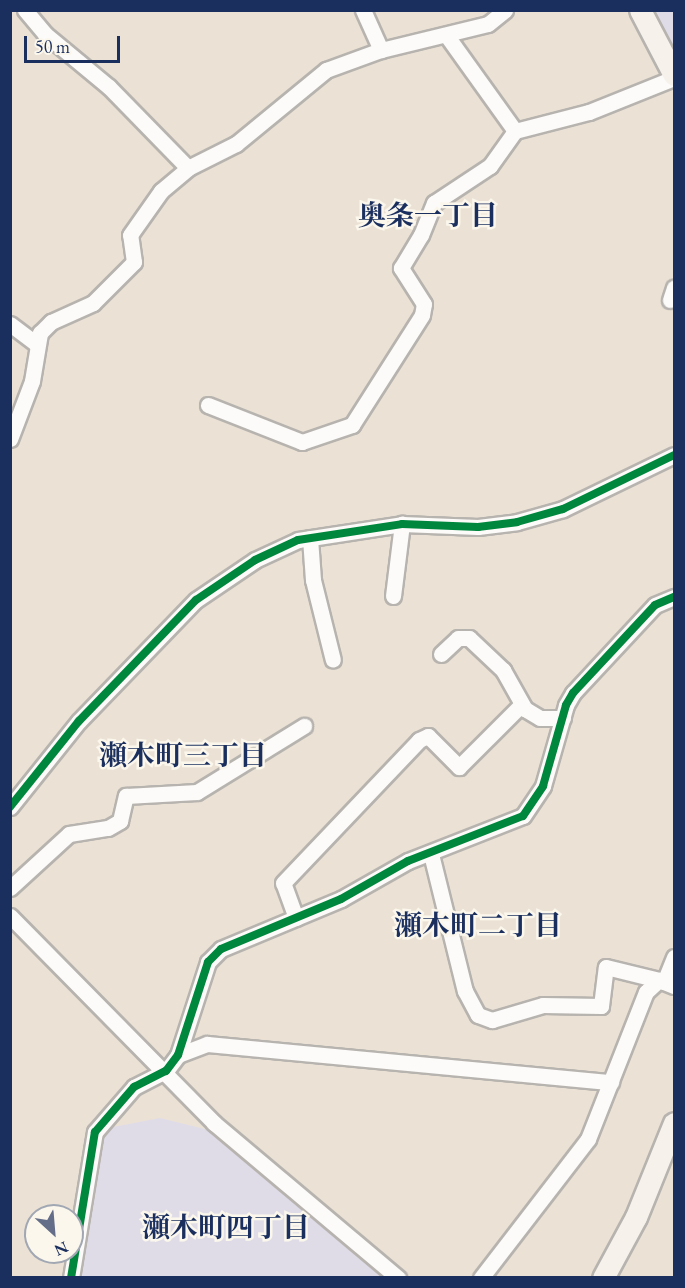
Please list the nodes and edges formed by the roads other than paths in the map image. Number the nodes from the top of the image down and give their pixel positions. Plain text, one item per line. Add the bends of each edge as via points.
1 (25, 10) edge
2 (363, 10) edge
3 (505, 10) edge
4 (640, 10) edge
5 (485, 17) edge
6 (447, 36) junction
7 (381, 50) junction
8 (675, 77) edge
9 (515, 131) junction
10 (188, 168) junction
11 (10, 324) edge
12 (37, 344) junction
13 (208, 405) dead end
14 (10, 439) edge
15 (675, 455) edge
16 (402, 524) junction
17 (310, 538) junction
18 (393, 596) dead end
19 (675, 597) edge
20 (441, 654) dead end
21 (333, 660) dead end
22 (520, 705) junction
23 (563, 718) junction
24 (304, 726) dead end
25 (10, 807) edge
26 (431, 854) junction
27 (10, 888) edge
28 (10, 916) edge
29 (296, 918) junction
30 (675, 957) edge
31 (666, 983) edge
32 (178, 1055) junction
33 (166, 1071) junction
34 (611, 1082) junction
35 (675, 1123) edge
36 (71, 1278) edge
37 (398, 1278) edge
38 (481, 1278) edge
39 (603, 1278) edge

1 - 10 street via 45,34 109,87
2 - 7 street
3 - 5 street
4 - 8 street
5 - 6 street
6 - 7 street
6 - 9 street
7 - 10 street via 326,70 236,144
8 - 9 street via 588,112
9 - 13 street via 490,166 434,203 428,212 421,235 401,268 424,304 422,315 352,425 302,442
10 - 12 street via 161,191 130,235 134,262 93,303 51,322 40,333
11 - 12 street
12 - 14 street via 32,381
15 - 16 street via 563,509 517,522 478,527
16 - 17 street
16 - 18 street
17 - 21 street via 313,580
17 - 25 street via 255,560 196,600 79,721
19 - 23 street via 655,605 573,693
20 - 22 street via 458,638 470,638 503,670
22 - 23 street via 540,718
22 - 29 street via 459,767 428,736 419,740 283,883
23 - 26 street via 543,786 528,811 516,820
24 - 27 street via 197,792 126,796 120,821 108,828 69,834
26 - 29 street via 408,861 350,894
26 - 31 street via 465,991 478,1015 492,1020 543,1005 601,1006 606,968
28 - 33 street
29 - 32 street via 221,949 208,962
30 - 31 street
31 - 34 street via 646,992
32 - 33 street
32 - 34 street via 207,1044
33 - 36 street via 135,1087 95,1132
33 - 37 street via 214,1123
34 - 38 street via 588,1139
35 - 39 street via 636,1217

